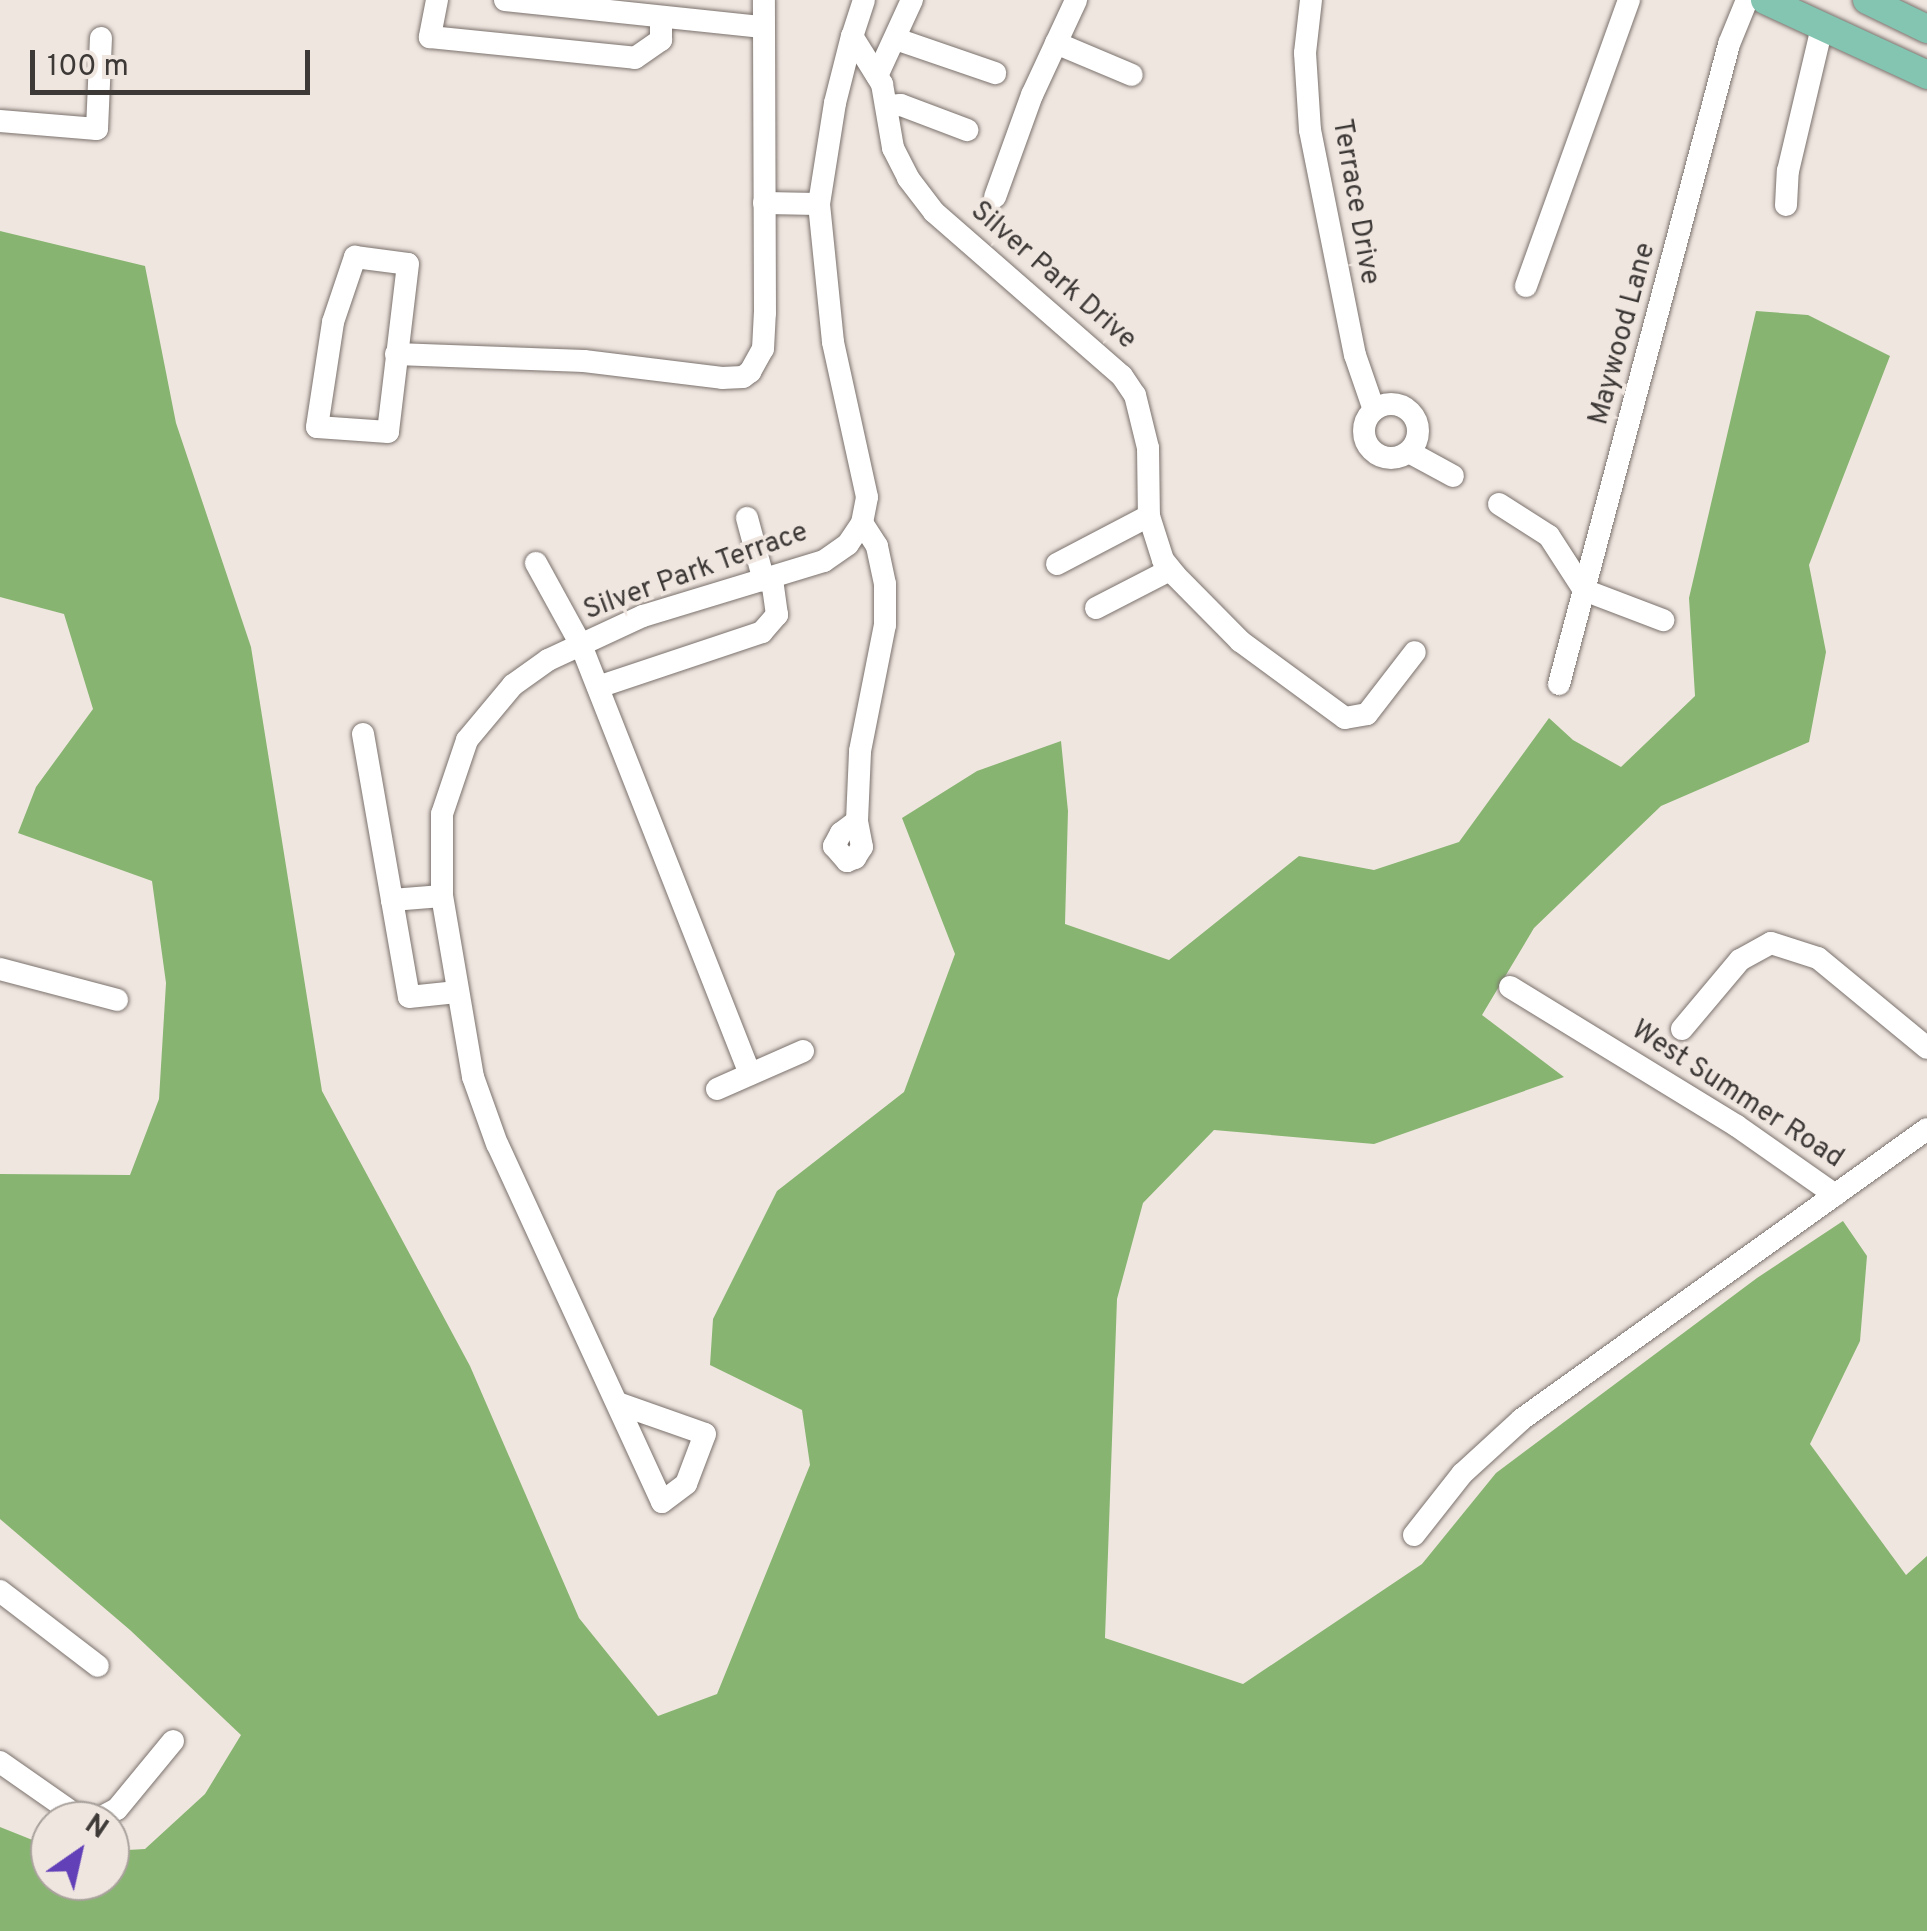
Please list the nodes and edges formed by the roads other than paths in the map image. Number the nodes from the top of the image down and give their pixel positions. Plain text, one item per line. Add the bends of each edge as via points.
1 (437, 0) edge
2 (505, 0) edge
3 (764, 0) edge
4 (864, 0) edge
5 (912, 0) edge
6 (1076, 0) edge
7 (1311, 0) edge
8 (1629, 0) edge
9 (1747, 0) edge
10 (1764, 0) edge
11 (1867, 0) edge
12 (662, 20) junction
13 (1822, 27) junction
14 (762, 28) junction
15 (1927, 29) edge
16 (852, 36) junction
17 (102, 38) dead end
18 (896, 39) junction
19 (1056, 44) junction
20 (994, 73) dead end
21 (1132, 74) dead end
22 (1927, 74) edge
23 (877, 76) junction
24 (887, 106) junction
25 (0, 121) edge
26 (967, 130) dead end
27 (995, 197) dead end
28 (764, 203) junction
29 (819, 204) junction
30 (1786, 205) dead end
31 (1526, 286) dead end
32 (396, 354) junction
33 (1374, 410) junction
34 (1409, 452) junction
35 (1452, 476) dead end
36 (1499, 504) dead end
37 (1149, 516) junction
38 (748, 518) dead end
39 (862, 522) junction
40 (536, 562) dead end
41 (1057, 564) dead end
42 (1170, 570) junction
43 (768, 579) junction
44 (1584, 590) junction
45 (1096, 608) dead end
46 (1663, 620) dead end
47 (581, 645) junction
48 (1415, 652) dead end
49 (1559, 684) dead end
50 (598, 686) junction
51 (363, 734) dead end
52 (857, 820) dead end
53 (442, 896) junction
54 (392, 900) junction
55 (0, 969) edge
56 (1510, 987) dead end
57 (457, 992) junction
58 (117, 1000) dead end
59 (1682, 1030) dead end
60 (1927, 1048) edge
61 (803, 1051) dead end
62 (750, 1074) junction
63 (717, 1089) dead end
64 (1927, 1129) edge
65 (1835, 1195) junction
66 (620, 1404) junction
67 (1414, 1535) dead end
68 (0, 1591) edge
69 (98, 1666) dead end
70 (173, 1741) dead end
71 (0, 1762) edge

1 - 12 street via 430,37 635,58 661,40
2 - 12 street
3 - 14 street
4 - 16 street
5 - 18 street
6 - 19 street
7 - 33 street, Terrace Drive via 1310,130 1351,340
8 - 31 street
9 - 44 street, Maywood Lane
10 - 13 main road
11 - 15 main road
12 - 14 street
13 - 22 main road
13 - 30 street
14 - 28 street
16 - 23 street, Silver Park Drive
16 - 29 street
17 - 25 street via 96,129
18 - 20 street
18 - 23 street
19 - 21 street
19 - 27 street
23 - 24 street, Silver Park Drive
24 - 26 street
24 - 37 street, Silver Park Drive via 893,148 934,212 1122,376 1135,395 1148,448
28 - 29 street
28 - 32 street via 763,349 743,377 584,360
29 - 39 street via 833,342 868,497
32 - 32 street via 408,264 354,257 332,322 317,427 388,432
33 - 34 street via 1396,404 1414,416 1418,438
33 - 34 street via 1364,430 1372,450 1393,458
34 - 35 street
36 - 44 street via 1549,536
37 - 41 street
37 - 42 street
38 - 43 street
39 - 43 street, Silver Park Terrace via 848,544 824,561
39 - 52 street via 876,546 885,625 860,751
40 - 47 street
42 - 45 street
42 - 48 street via 1240,641 1344,718 1367,714
43 - 47 street, Silver Park Terrace via 644,616
43 - 50 street via 778,616 762,632
44 - 46 street
44 - 49 street, Maywood Lane
47 - 50 street
47 - 53 street, Silver Park Terrace via 513,684 466,740 442,814
50 - 62 street
51 - 54 street
53 - 54 street
53 - 57 street, Silver Park Terrace
54 - 57 street via 410,998
55 - 58 street
56 - 65 street, West Summer Road
57 - 66 street, Silver Park Terrace via 473,1077 497,1144
59 - 60 street via 1740,960 1770,943 1818,958
61 - 62 street
62 - 63 street
64 - 65 street, West Summer Road
65 - 67 street via 1522,1419 1462,1474
66 - 66 street, Silver Park Terrace via 662,1502 686,1484 705,1434
68 - 69 street
70 - 71 street via 118,1809 98,1819 73,1813

